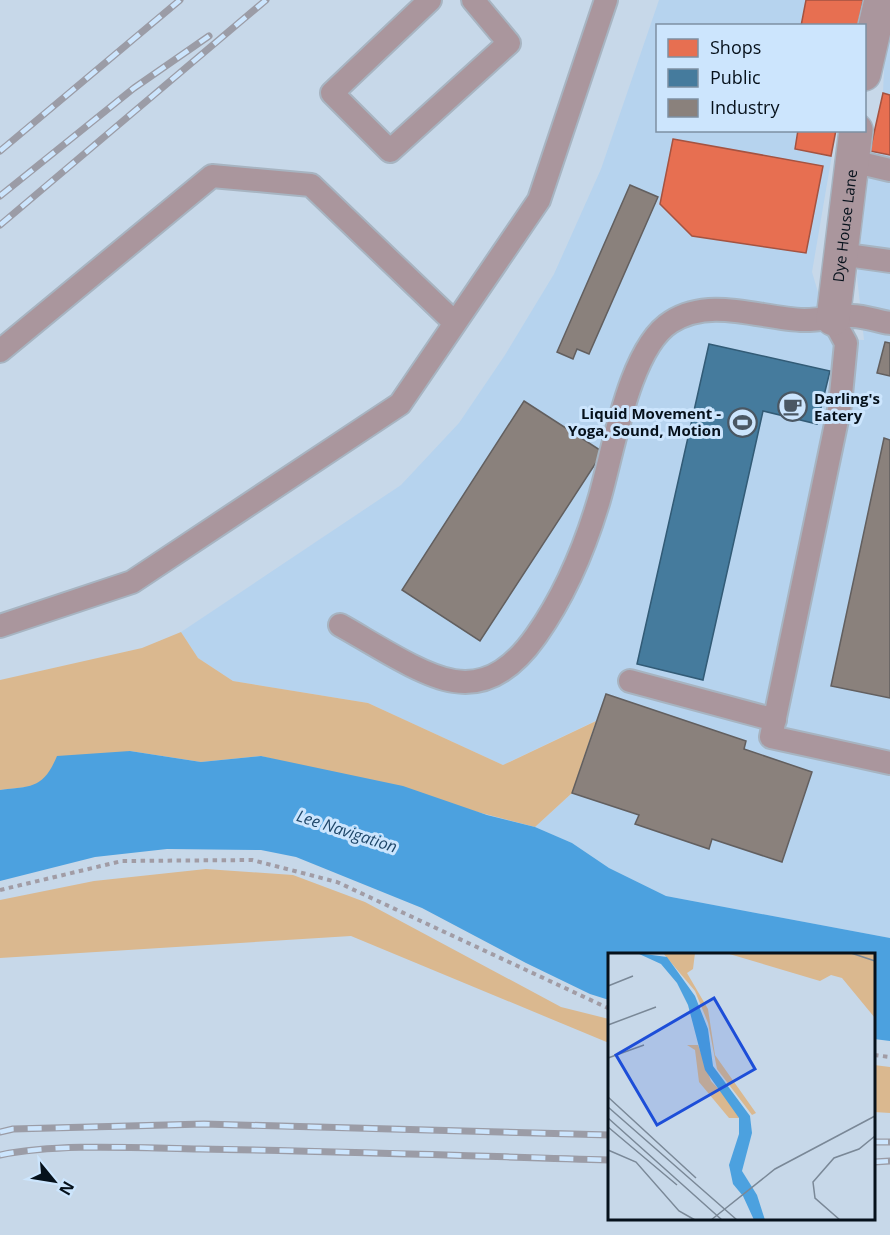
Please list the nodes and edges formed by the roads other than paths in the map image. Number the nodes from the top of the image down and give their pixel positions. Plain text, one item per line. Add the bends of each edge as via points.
1 (430, 0) edge
2 (473, 0) edge
3 (606, 0) edge
4 (881, 0) edge
5 (866, 65) edge
6 (854, 146) edge
7 (890, 170) edge
8 (840, 254) junction
9 (890, 261) edge
10 (832, 319) junction
11 (455, 323) junction
12 (890, 323) edge
13 (0, 351) edge
14 (0, 626) edge
15 (340, 626) dead end
16 (630, 681) dead end
17 (775, 720) junction
18 (890, 764) edge

1 - 2 lane via 332,93 390,151 509,43
3 - 11 lane via 539,200
4 - 5 street
6 - 7 lane
6 - 8 street, Dye House Lane
8 - 9 lane
8 - 10 street, Dye House Lane
10 - 12 lane via 852,316
10 - 15 lane via 803,320 713,310 689,312 658,333 645,349 634,378 578,559 552,613 521,657 506,671 477,680 455,681 428,672
10 - 17 lane via 846,343 840,405
11 - 13 lane via 311,185 212,176
11 - 14 lane via 400,404 132,582
16 - 17 lane
17 - 18 lane via 771,737

